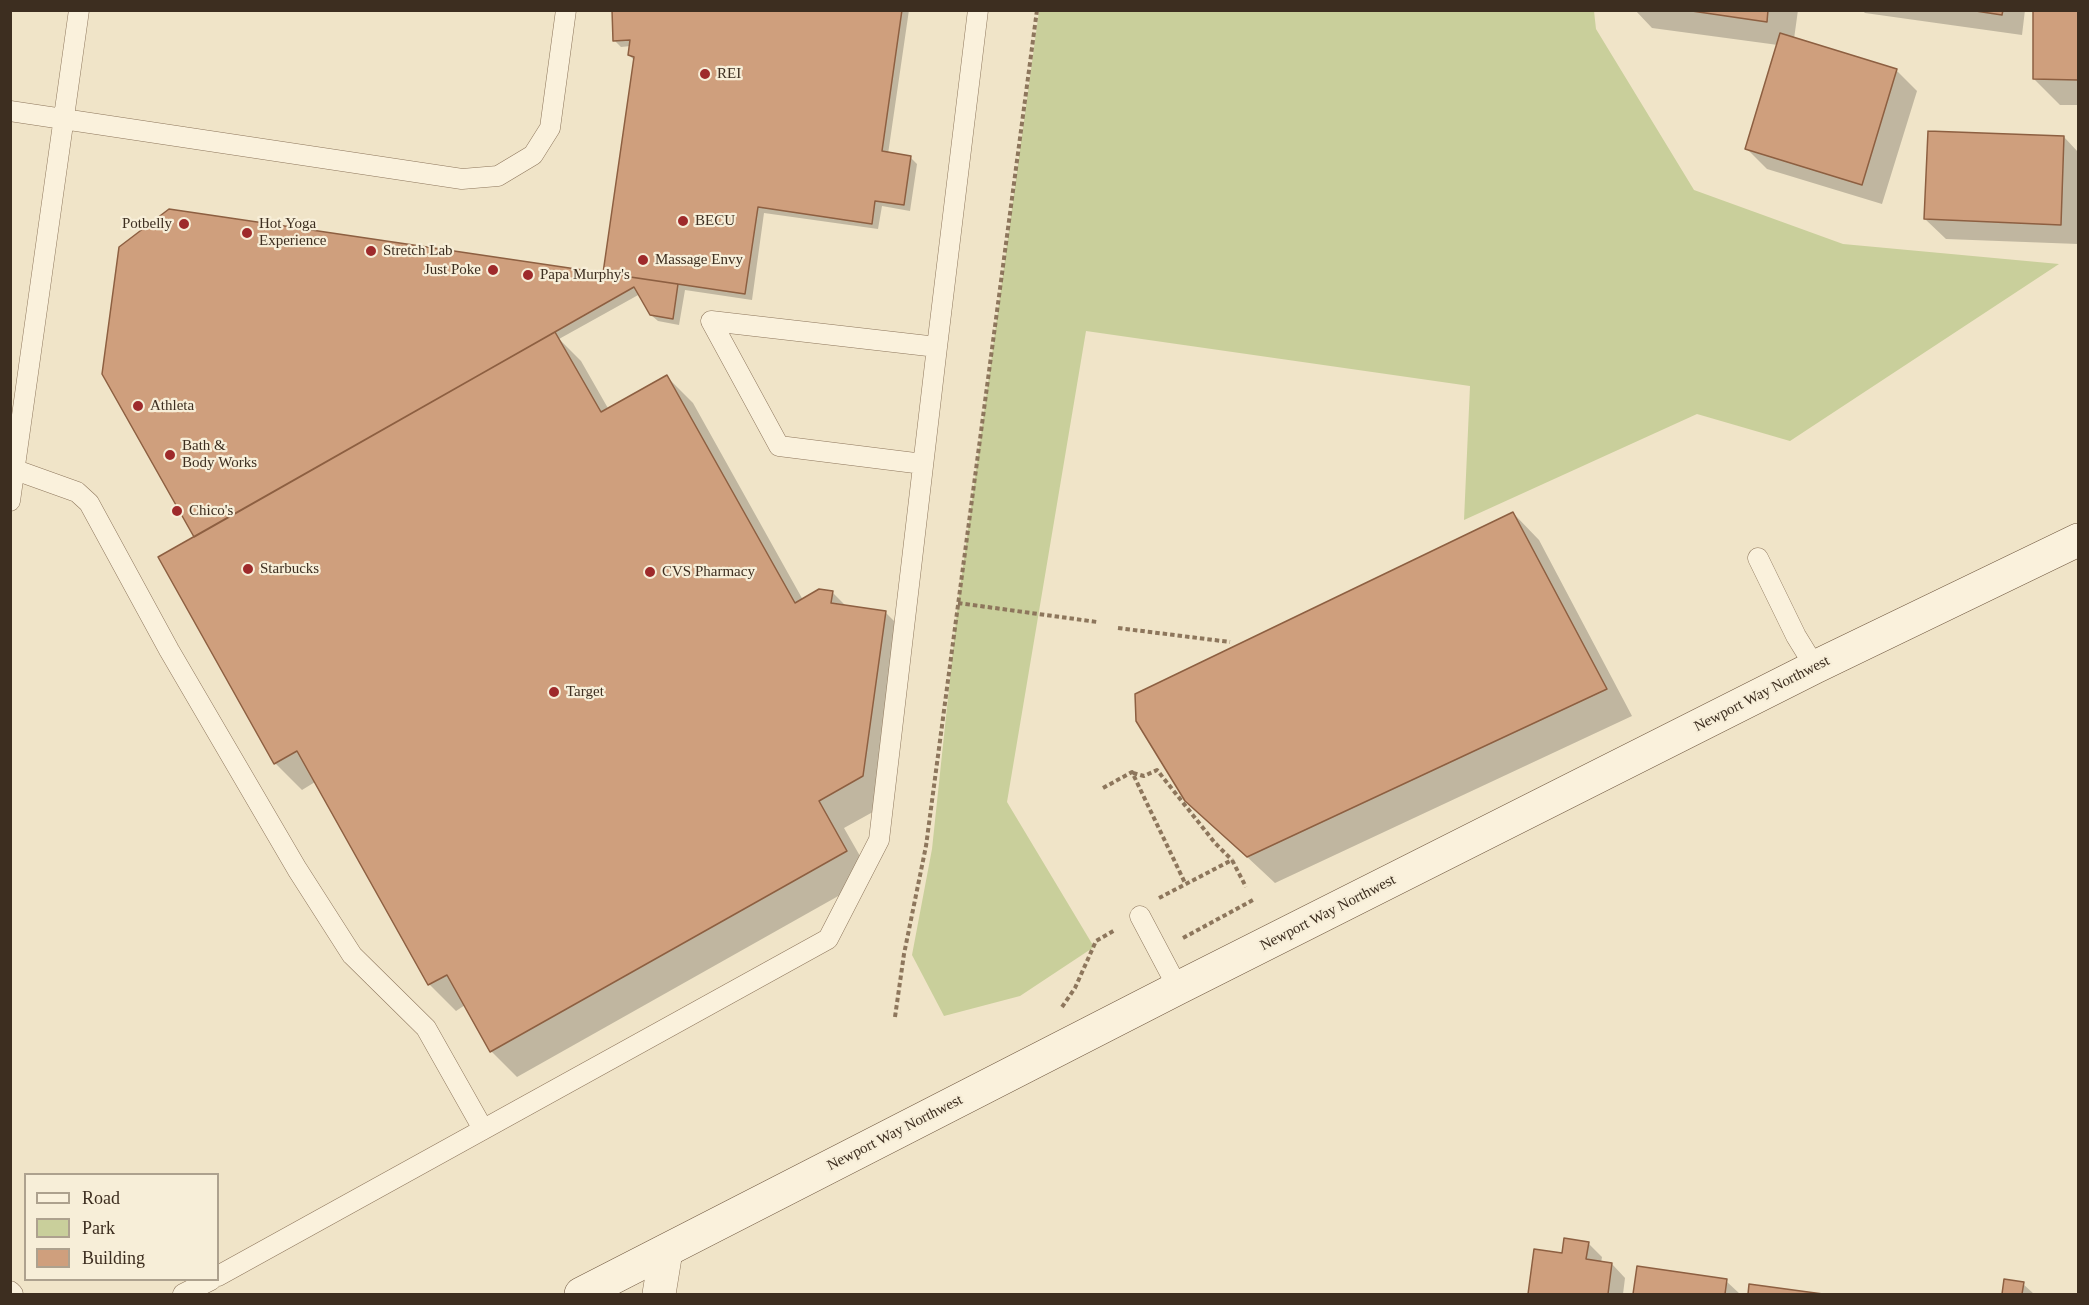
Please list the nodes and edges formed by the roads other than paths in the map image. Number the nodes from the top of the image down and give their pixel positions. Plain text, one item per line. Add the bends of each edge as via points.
1 (80, 10) edge
2 (566, 10) edge
3 (978, 10) edge
4 (10, 111) edge
5 (64, 118) junction
6 (937, 347) junction
7 (923, 464) junction
8 (13, 469) edge
9 (10, 501) edge
10 (2079, 540) edge
11 (1758, 558) dead end
12 (1815, 667) junction
13 (1140, 916) dead end
14 (1178, 988) junction
15 (483, 1129) junction
16 (666, 1251) junction
17 (219, 1275) edge
18 (209, 1281) edge
19 (183, 1294) edge
20 (581, 1294) edge
21 (658, 1294) edge

1 - 5 lane
2 - 5 lane via 550,128 533,155 498,176 462,179
3 - 6 lane
4 - 5 lane
5 - 8 lane
6 - 7 lane
6 - 7 lane via 711,321 779,446
7 - 15 lane via 879,840 828,939
8 - 9 lane
8 - 15 lane via 77,492 89,503 169,650 297,869 352,955 426,1028
10 - 12 street, Newport Way Northwest
11 - 12 lane
12 - 14 street, Newport Way Northwest
13 - 14 lane
14 - 16 street, Newport Way Northwest
15 - 17 lane
16 - 20 street, Newport Way Northwest
16 - 21 street
18 - 19 lane

